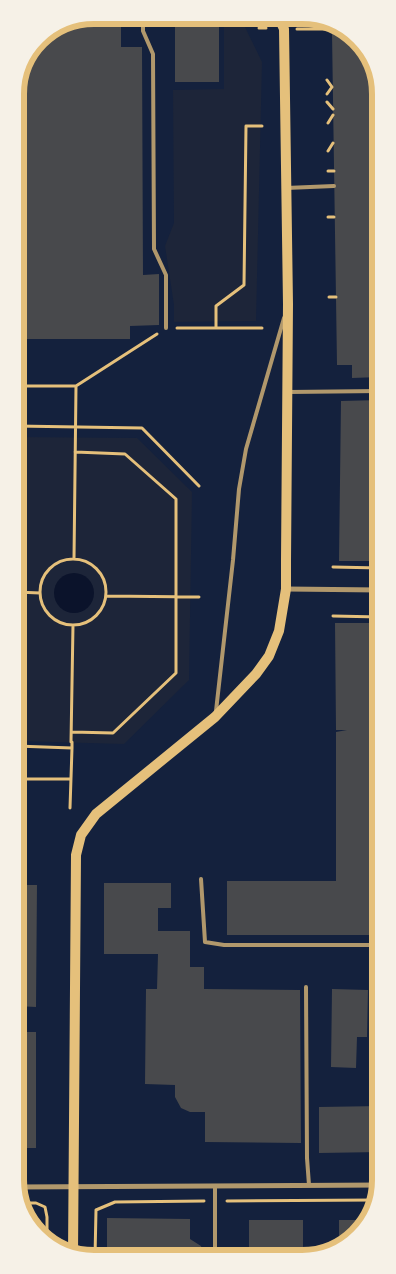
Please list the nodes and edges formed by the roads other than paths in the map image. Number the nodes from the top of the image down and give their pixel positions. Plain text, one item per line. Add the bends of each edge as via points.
1 (143, 24) edge
2 (282, 24) edge
3 (334, 186) dead end
4 (286, 188) junction
5 (288, 304) junction
6 (166, 328) road end
7 (372, 391) edge
8 (288, 392) junction
9 (286, 589) junction
10 (372, 590) edge
11 (215, 718) junction
12 (201, 879) dead end
13 (372, 945) edge
14 (306, 987) dead end
15 (309, 1185) junction
16 (372, 1185) edge
17 (215, 1186) junction
18 (24, 1187) edge
19 (73, 1187) junction
20 (73, 1247) edge
21 (215, 1250) edge

1 - 6 lane via 153,54 154,249 166,275
2 - 4 main road
3 - 4 lane
4 - 5 main road
5 - 8 main road
5 - 11 lane via 246,449
7 - 8 lane
8 - 9 main road
9 - 10 street
9 - 11 main road via 279,631 269,656
11 - 19 main road via 96,814 81,835 76,855
12 - 13 lane via 205,942 224,945
14 - 15 lane
15 - 16 street
15 - 17 street
17 - 19 street
17 - 21 lane
18 - 19 street
19 - 20 main road

